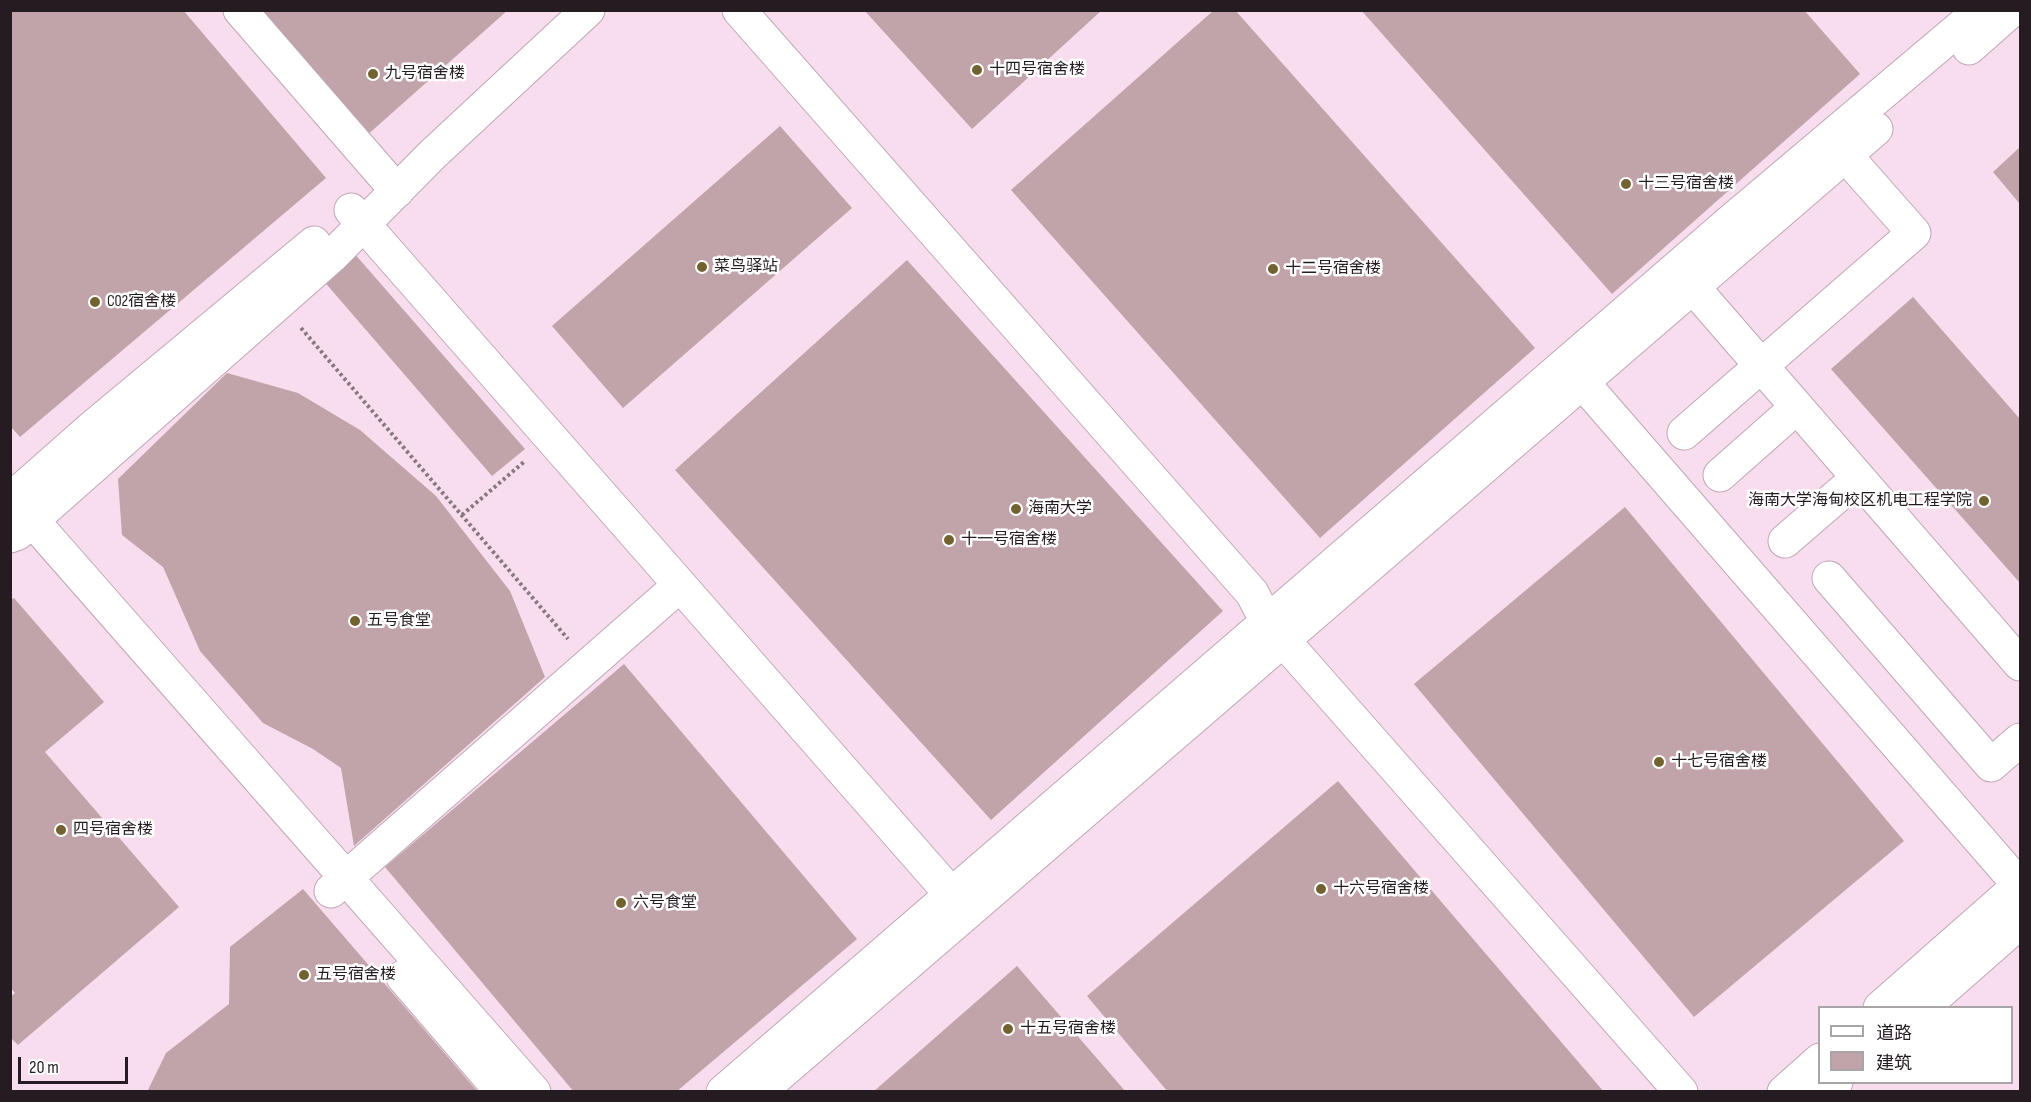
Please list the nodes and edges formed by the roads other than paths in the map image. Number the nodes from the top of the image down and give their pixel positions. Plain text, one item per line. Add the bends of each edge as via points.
1 (240, 10) edge
2 (571, 10) edge
3 (588, 10) edge
4 (739, 10) edge
5 (767, 10) edge
6 (1982, 10) edge
7 (2012, 10) edge
8 (1838, 147) junction
9 (392, 185) junction
10 (352, 223) junction
11 (1685, 278) junction
12 (1761, 365) junction
13 (1581, 368) junction
14 (1797, 407) junction
15 (1684, 433) dead end
16 (1720, 475) dead end
17 (1858, 478) junction
18 (15, 515) edge
19 (1785, 542) dead end
20 (1829, 578) dead end
21 (673, 591) junction
22 (1282, 625) junction
23 (2020, 664) edge
24 (2020, 740) edge
25 (2020, 859) edge
26 (338, 885) junction
27 (2020, 886) edge
28 (952, 910) junction
29 (2020, 922) edge
30 (1882, 1006) edge
31 (1924, 1006) edge
32 (1818, 1062) edge
33 (502, 1092) edge
34 (534, 1092) edge
35 (723, 1092) edge
36 (759, 1092) edge
37 (1681, 1092) edge
38 (1707, 1092) edge
39 (1784, 1092) edge

1 - 9 street
2 - 9 street
3 - 9 street via 433,154
4 - 22 street
5 - 22 street via 1267,582
6 - 8 street
7 - 8 street
8 - 11 street
8 - 12 street via 1914,233
9 - 10 street
10 - 18 street via 279,303
10 - 18 street via 94,426
10 - 21 street
10 - 21 street via 538,450
11 - 12 street
11 - 13 street
12 - 14 street
12 - 15 street
13 - 22 street
13 - 25 street
13 - 27 street
14 - 16 street
14 - 17 street
17 - 19 street
17 - 23 street
18 - 26 street
20 - 24 street via 1991,765
21 - 26 street
21 - 28 street
22 - 28 street
22 - 37 street
22 - 38 street
26 - 33 street
26 - 34 street
27 - 30 street
28 - 35 street
28 - 36 street
29 - 31 street
32 - 39 street

